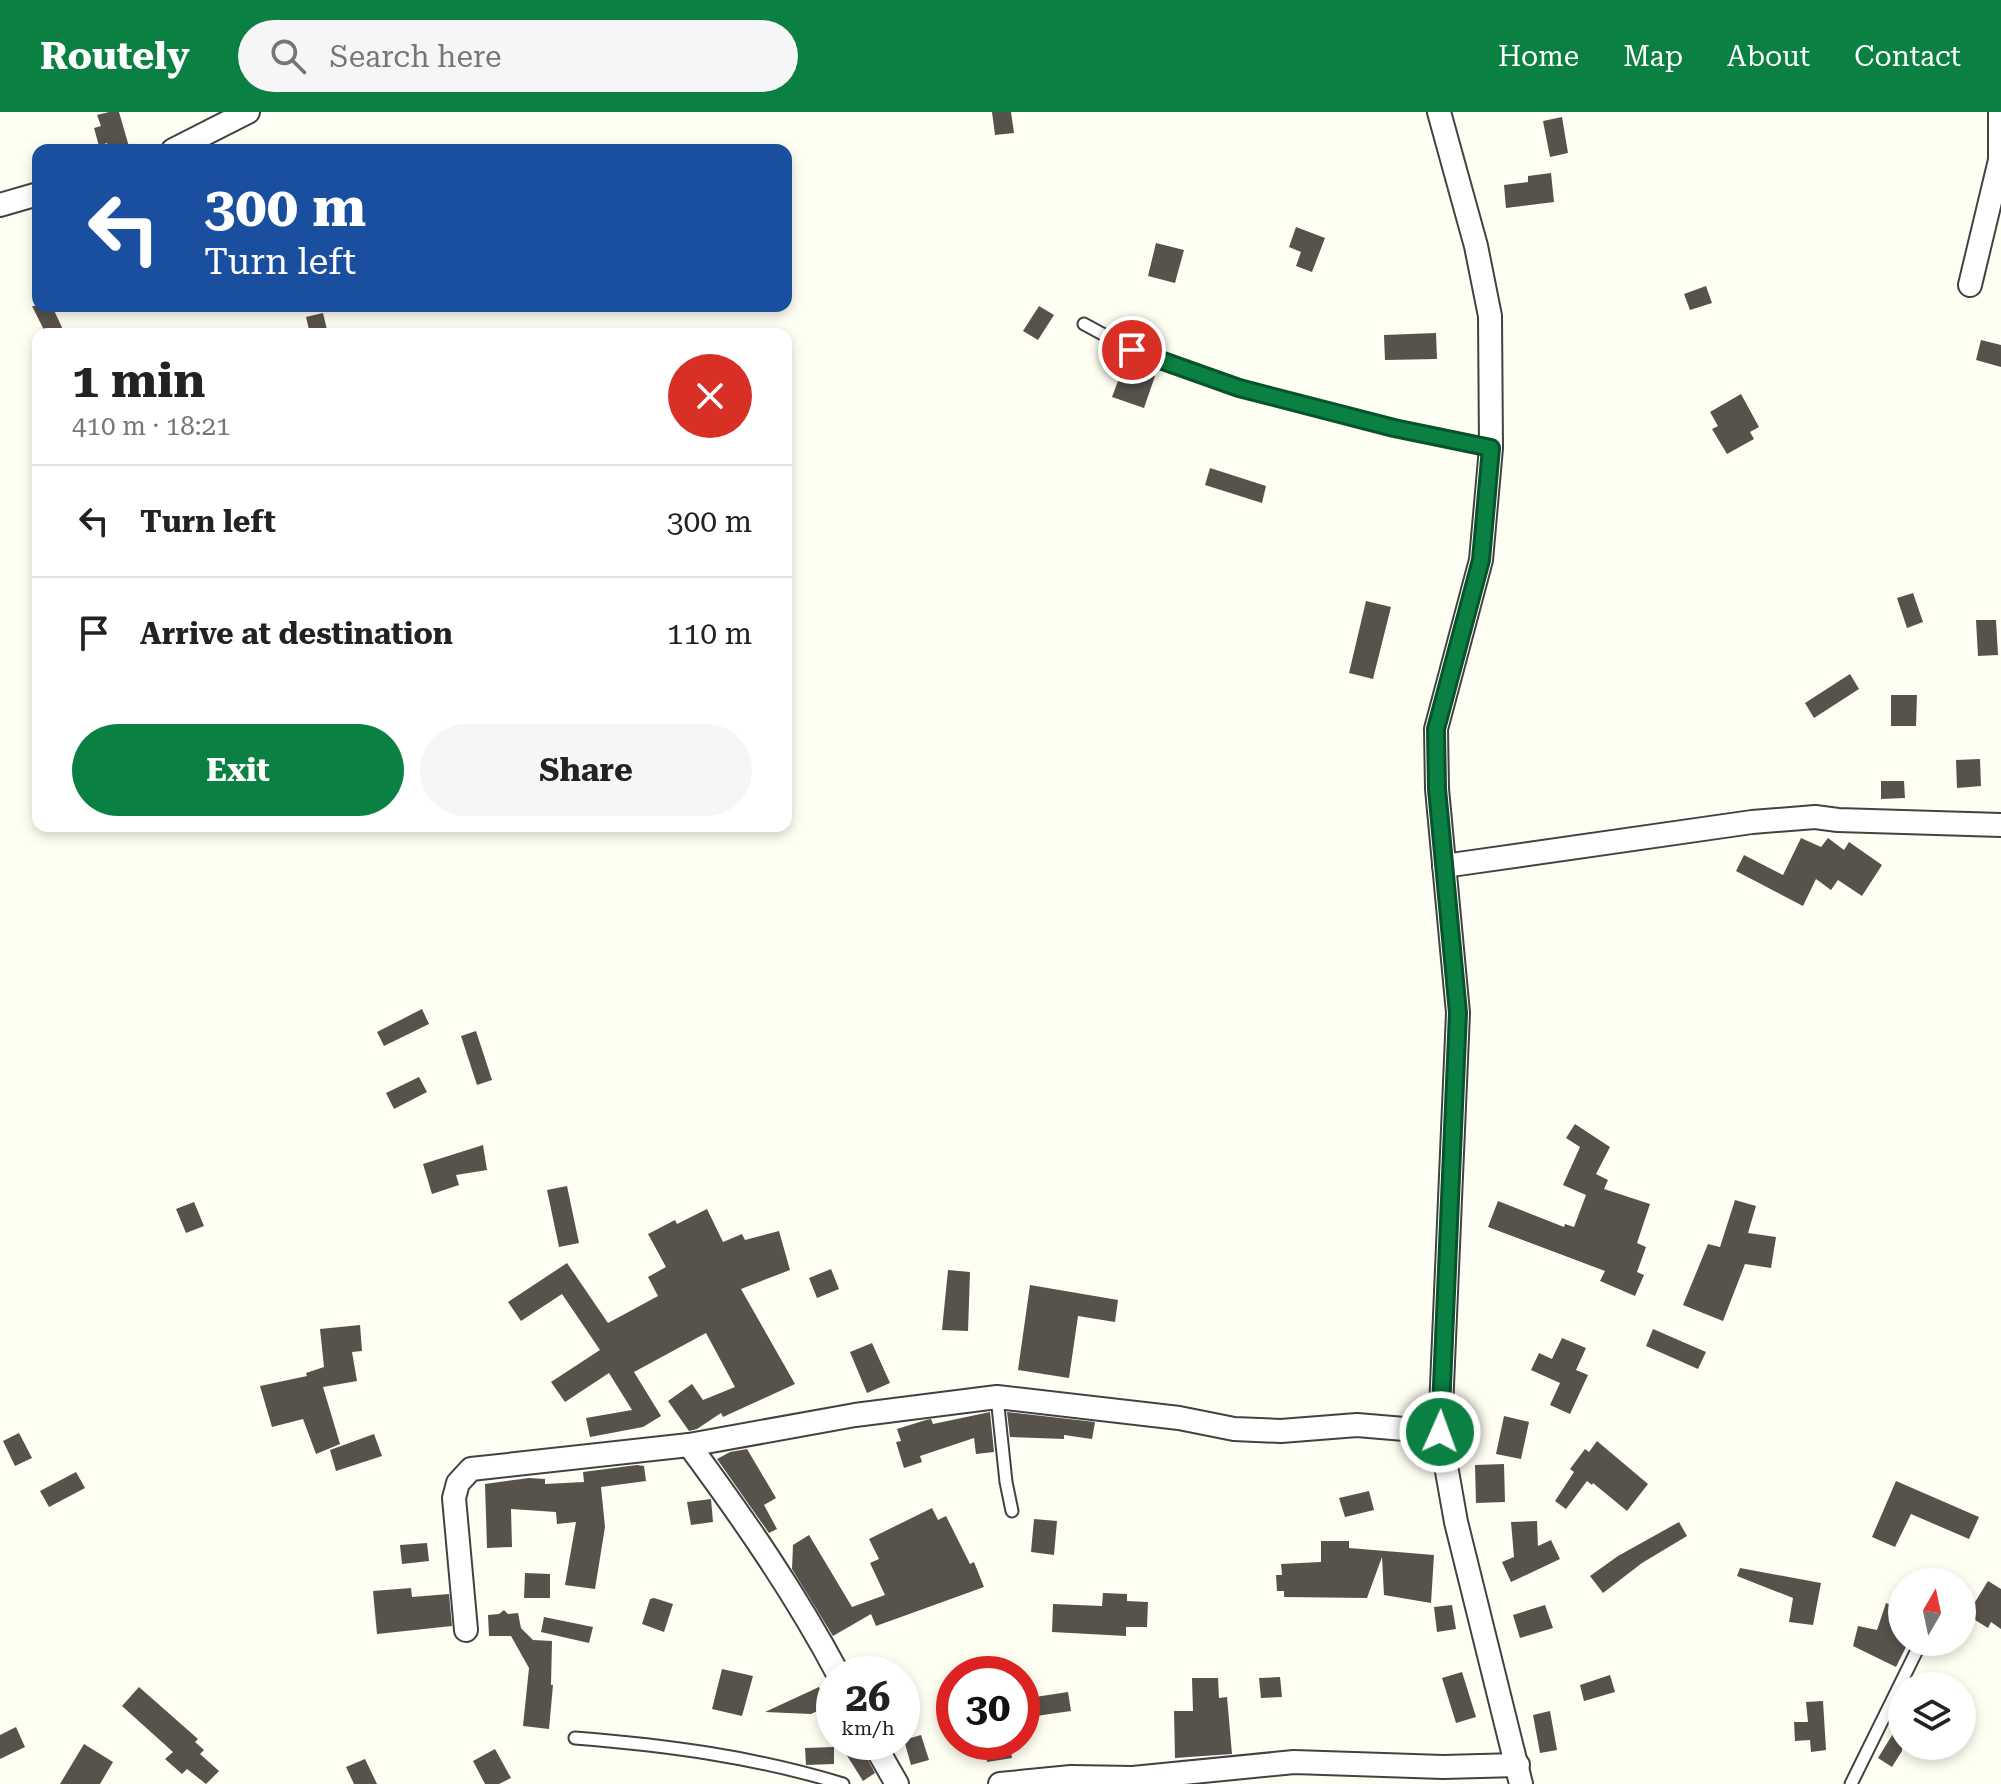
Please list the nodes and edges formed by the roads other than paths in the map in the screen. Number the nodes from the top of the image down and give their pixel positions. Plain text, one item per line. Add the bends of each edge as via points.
1 (248, 112) edge
2 (1439, 112) edge
3 (2000, 112) edge
4 (185, 144) edge
5 (32, 196) edge
6 (0, 205) edge
7 (1970, 285) dead end
8 (1084, 324) dead end
9 (1491, 448) junction
10 (2001, 825) edge
11 (1444, 866) junction
12 (997, 1397) junction
13 (1440, 1432) junction
14 (689, 1445) junction
15 (1012, 1511) dead end
16 (466, 1630) dead end
17 (828, 1656) edge
18 (1914, 1656) edge
19 (575, 1738) dead end
20 (883, 1760) edge
21 (1520, 1774) edge
22 (843, 1784) edge
23 (897, 1784) edge
24 (1000, 1784) edge
25 (1851, 1784) edge

1 - 4 street
2 - 9 street via 1490,316
3 - 7 street via 2000,160
5 - 6 street
8 - 9 lane via 1132,350 1239,388
9 - 11 street via 1481,560 1436,729
10 - 11 street via 1815,817
11 - 13 street via 1458,1013
12 - 13 street via 1234,1429 1357,1425
12 - 14 street via 855,1415
12 - 15 lane
13 - 21 street via 1456,1522
14 - 16 street via 471,1469 458,1483 454,1498
14 - 17 street via 744,1520
18 - 25 lane
19 - 22 lane via 758,1761
20 - 23 street
21 - 24 street via 1294,1762

